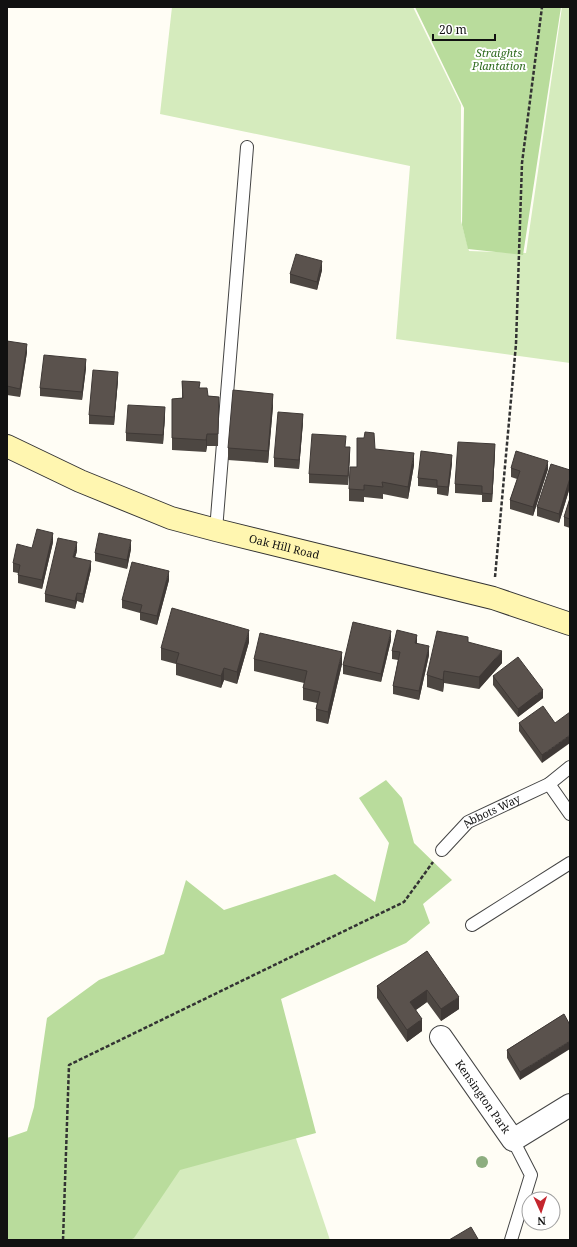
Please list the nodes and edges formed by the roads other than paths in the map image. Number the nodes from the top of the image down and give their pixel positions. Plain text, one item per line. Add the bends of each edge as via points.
1 (247, 147) dead end
2 (7, 446) edge
3 (216, 530) junction
4 (570, 624) edge
5 (570, 767) edge
6 (549, 784) junction
7 (570, 814) edge
8 (442, 850) road end
9 (570, 863) edge
10 (472, 925) dead end
11 (441, 1037) dead end
12 (570, 1105) edge
13 (513, 1140) junction
14 (511, 1240) edge

1 - 3 lane
2 - 3 main road, Oak Hill Road via 80,481 170,518
3 - 4 main road, Oak Hill Road via 493,598
5 - 6 lane, Abbots Way
6 - 7 lane
6 - 8 lane, Abbots Way via 468,822
9 - 10 lane
11 - 13 street, Kensington Park
12 - 13 street, Kensington Park
13 - 14 lane via 531,1175

